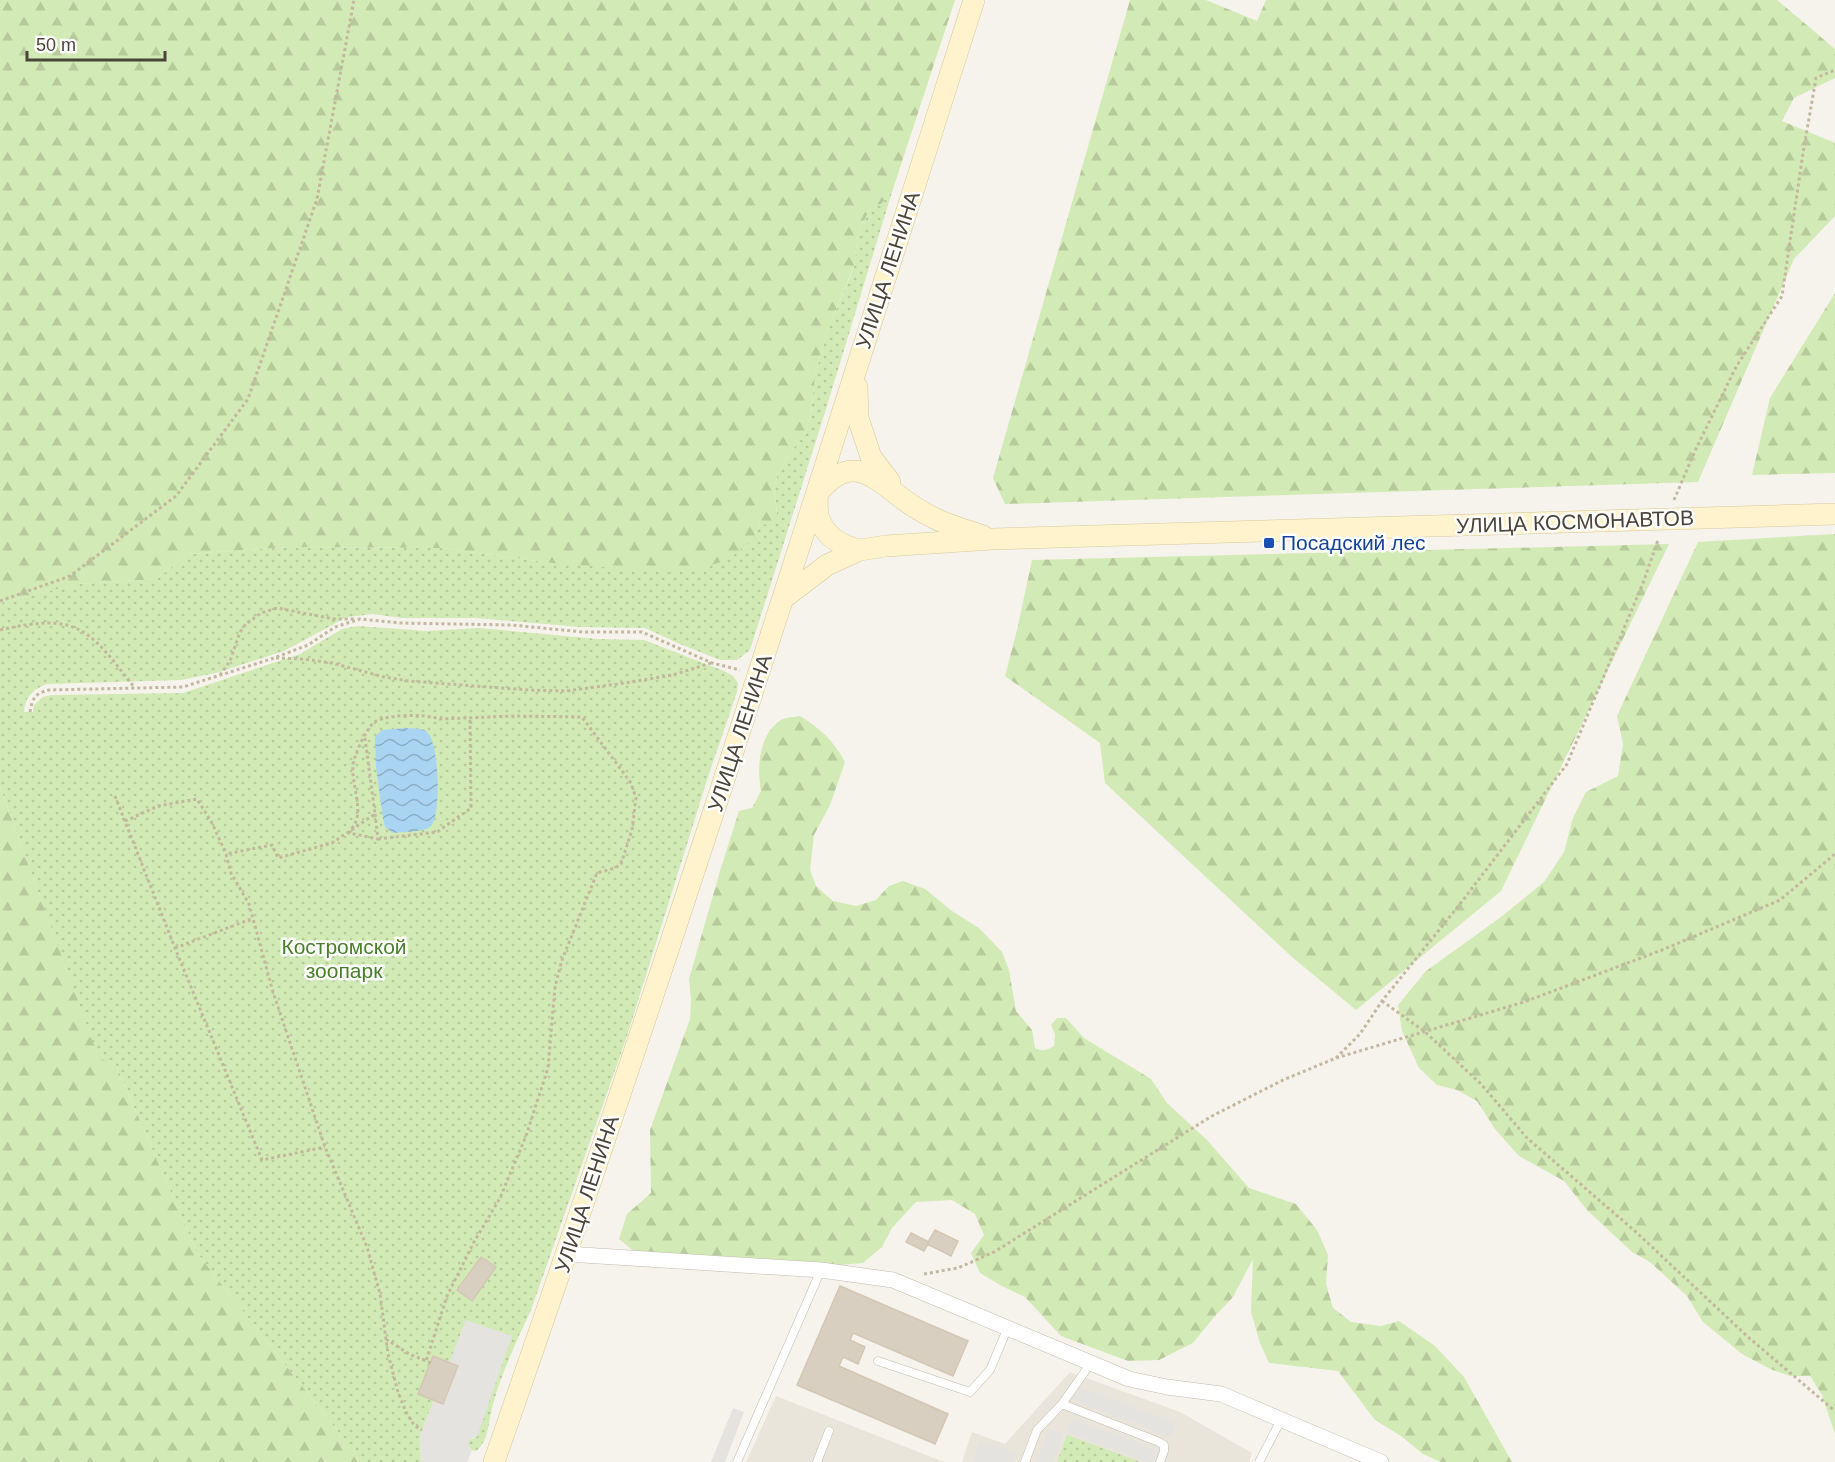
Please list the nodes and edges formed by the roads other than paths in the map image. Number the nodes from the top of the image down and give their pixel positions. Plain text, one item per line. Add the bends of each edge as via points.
1 (974, 0) edge
2 (857, 368) junction
3 (817, 494) junction
4 (901, 498) junction
5 (1835, 514) edge
6 (992, 539) junction
7 (860, 550) junction
8 (784, 597) junction
9 (567, 1254) junction
10 (821, 1270) junction
11 (1008, 1328) junction
12 (878, 1361) dead end
13 (1091, 1363) junction
14 (1062, 1404) junction
15 (1281, 1420) junction
16 (829, 1431) dead end
17 (494, 1462) edge
18 (739, 1462) edge
19 (817, 1462) edge
20 (1025, 1462) edge
21 (1160, 1462) edge
22 (1259, 1462) edge
23 (1381, 1462) edge

1 - 2 main road, УЛИЦА ЛЕНИНА
2 - 3 main road, УЛИЦА ЛЕНИНА
2 - 4 main road via 858,418 871,457
3 - 4 main road via 828,480 843,472 862,471 879,479
3 - 7 main road via 818,518 828,534 844,546
3 - 8 main road, УЛИЦА ЛЕНИНА
4 - 6 main road via 935,519
5 - 6 main road, УЛИЦА КОСМОНАВТОВ
6 - 7 main road, УЛИЦА КОСМОНАВТОВ
7 - 8 main road, УЛИЦА КОСМОНАВТОВ via 827,565
8 - 9 main road, УЛИЦА ЛЕНИНА
9 - 10 street
9 - 17 main road, УЛИЦА ЛЕНИНА
10 - 11 street via 893,1280
10 - 18 lane
11 - 12 lane via 990,1370 970,1392
11 - 13 street
13 - 14 lane
13 - 15 street via 1129,1379 1221,1394
14 - 20 lane via 1037,1430
14 - 21 lane via 1159,1442 1164,1445
15 - 22 lane
15 - 23 street
16 - 19 lane

